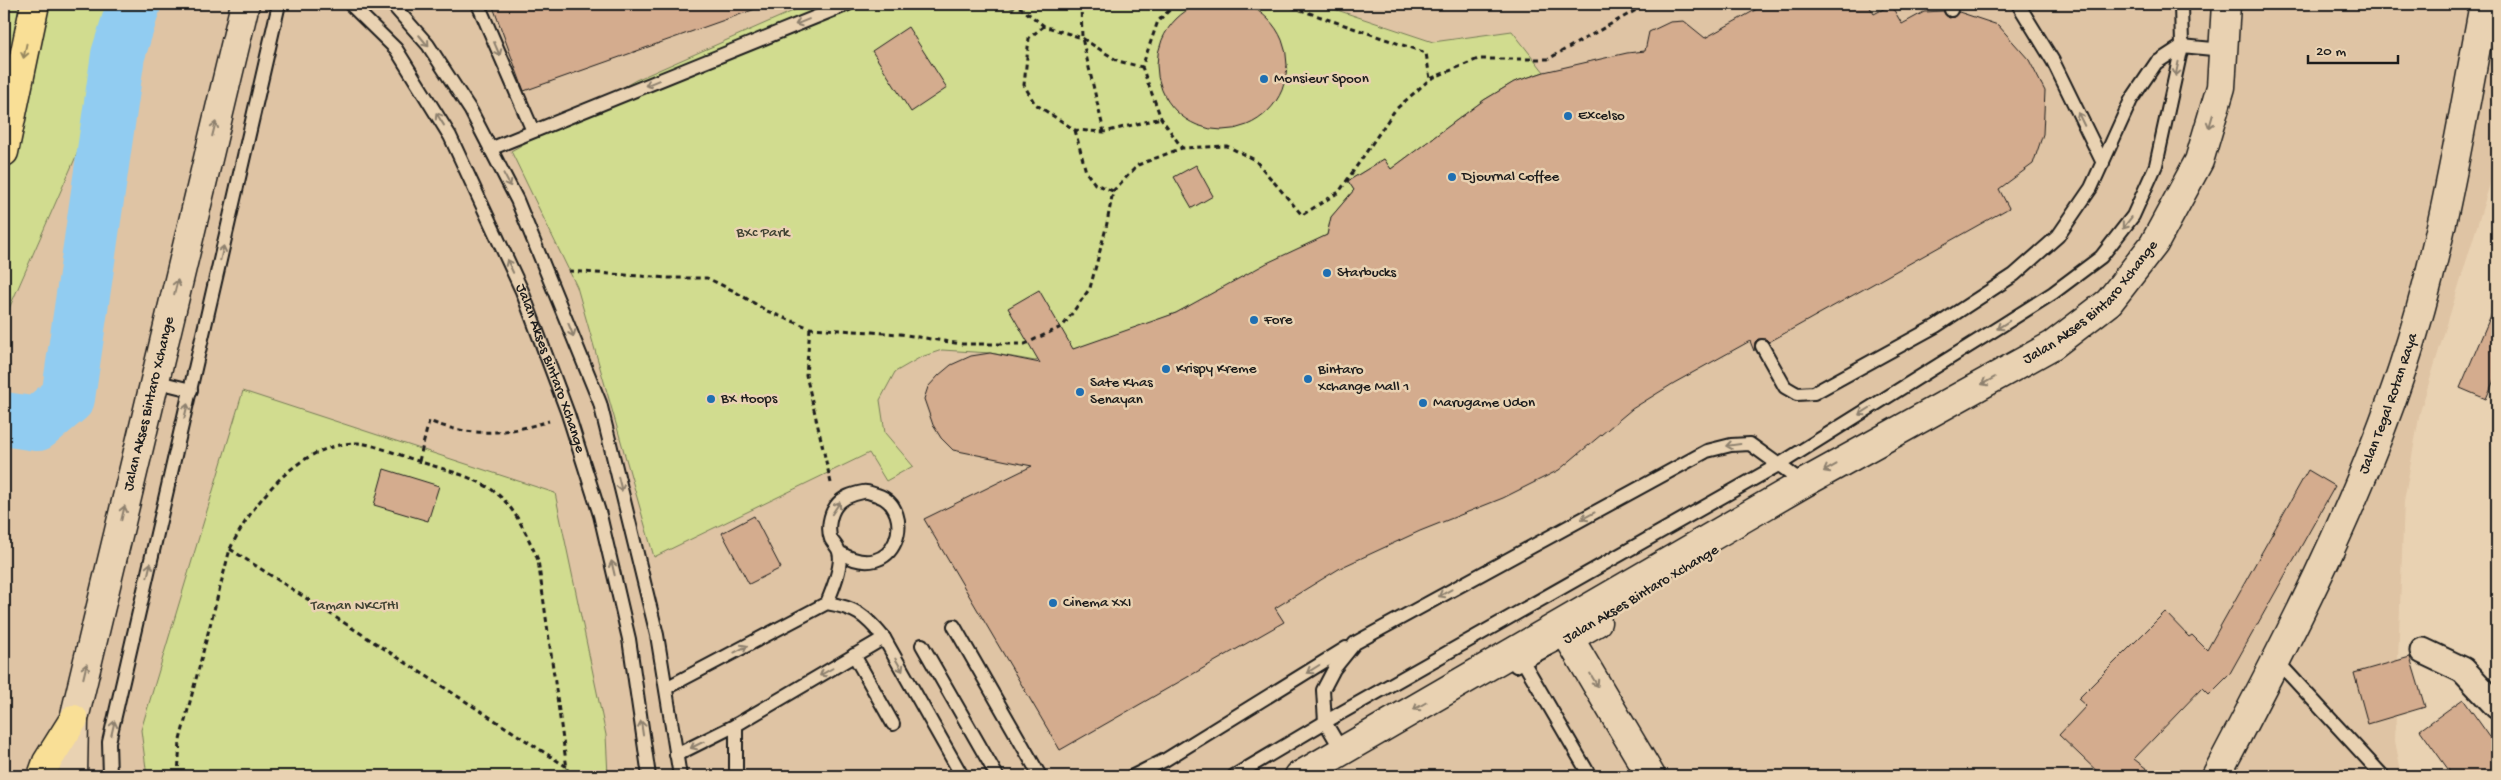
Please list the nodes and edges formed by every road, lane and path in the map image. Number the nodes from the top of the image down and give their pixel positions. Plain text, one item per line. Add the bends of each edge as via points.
1 (36, 4) edge
2 (244, 4) edge
3 (280, 4) edge
4 (350, 4) edge
5 (392, 4) edge
6 (478, 4) edge
7 (848, 4) edge
8 (992, 4) edge
9 (1081, 4) edge
10 (1176, 4) edge
11 (1283, 4) edge
12 (1647, 4) edge
13 (2018, 4) edge
14 (2181, 4) edge
15 (2226, 4) edge
16 (2484, 4) edge
17 (1044, 26) junction
18 (1082, 38) junction
19 (2182, 46) junction
20 (2224, 50) junction
21 (1142, 67) junction
22 (1430, 79) junction
23 (1161, 118) junction
24 (1074, 130) junction
25 (533, 132) junction
26 (1104, 132) junction
27 (1182, 148) junction
28 (490, 149) junction
29 (4, 152) edge
30 (2103, 163) junction
31 (1113, 191) junction
32 (546, 269) junction
33 (810, 328) junction
34 (1762, 346) dead end
35 (154, 381) junction
36 (191, 390) junction
37 (568, 414) junction
38 (418, 461) junction
39 (1780, 464) junction
40 (1804, 483) junction
41 (836, 505) junction
42 (230, 549) junction
43 (839, 552) junction
44 (827, 604) junction
45 (954, 626) dead end
46 (884, 638) junction
47 (1569, 638) junction
48 (1355, 643) junction
49 (922, 645) dead end
50 (2424, 651) dead end
51 (854, 655) junction
52 (2277, 661) junction
53 (1524, 663) junction
54 (1462, 682) junction
55 (666, 688) junction
56 (2497, 706) edge
57 (74, 719) junction
58 (1325, 722) junction
59 (893, 724) dead end
60 (736, 725) junction
61 (1342, 751) junction
62 (676, 755) junction
63 (568, 768) junction
64 (42, 776) edge
65 (73, 776) edge
66 (110, 776) edge
67 (178, 776) edge
68 (568, 776) edge
69 (649, 776) edge
70 (680, 776) edge
71 (736, 776) edge
72 (962, 776) edge
73 (997, 776) edge
74 (1040, 776) edge
75 (1133, 776) edge
76 (1234, 776) edge
77 (1299, 776) edge
78 (1590, 776) edge
79 (1651, 776) edge
80 (2216, 776) edge
81 (2383, 776) edge

1 -> 29 main road
35 -> 2 main road, Jalan Akses Bintaro Xchange
36 -> 3 lane
37 -> 4 lane, Jalan Akses Bintaro Xchange via 522,291 450,136 396,49
5 -> 28 lane, Jalan Akses Bintaro Xchange via 428,46 471,111
6 -> 25 lane
7 -> 25 lane
8 - 17 path via 1021,8
9 - 18 path
10 - 21 path via 1158,21
11 - 22 path via 1426,53
12 - 22 path via 1548,59 1478,59
30 -> 13 lane via 2052,62
14 - 19 lane
15 - 20 main road, Jalan Akses Bintaro Xchange
16 - 52 main road, Jalan Tegal Rotan Raya via 2438,243 2403,366 2365,472 2332,550
17 - 18 path
17 - 24 path via 1029,38 1024,85 1034,104
18 - 21 path via 1118,61
18 - 26 path
19 - 20 lane
19 - 30 lane via 2151,70 2131,100
19 -> 39 lane via 2156,165 2133,216 2101,257 2002,326
20 -> 40 main road, Jalan Akses Bintaro Xchange via 2221,87 2199,161 2154,244 2110,302 2053,345
21 - 23 path
22 - 27 path via 1395,110 1338,192 1302,215 1255,160 1227,146
23 - 26 path
23 - 27 path
24 - 26 path
24 - 31 path via 1086,172 1095,184
25 - 28 lane
27 - 31 path via 1138,165
28 -> 32 lane, Jalan Akses Bintaro Xchange via 517,200
30 - 34 lane via 2092,188 2058,236 2014,275 1936,326 1870,363 1814,392 1797,394 1785,387
31 - 33 path via 1090,288 1063,326 1025,344 962,344 900,334
32 - 33 path via 707,278 767,312
32 -> 55 lane, Jalan Akses Bintaro Xchange via 600,402 657,635
33 - 41 path via 806,375
35 - 36 lane
57 -> 35 main road, Jalan Akses Bintaro Xchange
66 -> 36 lane via 109,742
37 - 38 path via 518,430 493,433 448,429 429,421
69 -> 37 lane, Jalan Akses Bintaro Xchange via 629,639 600,515
38 - 42 path via 359,443 337,446 310,457 285,474 261,498 243,522
38 - 63 path via 472,477 492,488 510,505 524,526 538,560
39 - 40 lane
39 -> 48 lane via 1750,444 1708,451
39 - 58 lane
40 - 47 main road, Jalan Akses Bintaro Xchange via 1788,507
40 - 54 main road, Jalan Akses Bintaro Xchange
43 -> 41 lane via 830,538 829,521
41 - 43 lane via 849,495 866,492 882,496 894,508 899,525 896,542 886,555 871,562 854,561
42 - 63 path
42 - 67 path via 180,740
43 - 44 lane via 836,582
44 - 46 lane via 849,607 868,618
55 -> 44 lane
45 - 74 lane
46 - 51 lane
46 -> 72 lane
47 - 53 lane, Jalan Akses Bintaro Xchange
47 -> 79 main road
48 - 58 lane via 1334,669 1323,690
48 -> 75 lane via 1165,760
49 - 73 lane
50 - 56 street via 2463,670
51 - 59 lane
51 -> 60 lane
52 - 80 main road, Jalan Tegal Rotan Raya
52 - 81 lane
53 - 54 lane, Jalan Akses Bintaro Xchange
53 - 78 lane
54 -> 61 main road, Jalan Akses Bintaro Xchange
55 - 62 lane, Jalan Akses Bintaro Xchange
57 - 64 main road via 50,756
57 - 65 main road, Jalan Akses Bintaro Xchange
58 - 61 lane
58 - 76 lane
60 -> 62 lane
60 - 71 lane
61 - 77 main road, Jalan Akses Bintaro Xchange
62 - 70 lane, Jalan Akses Bintaro Xchange
63 - 68 path

